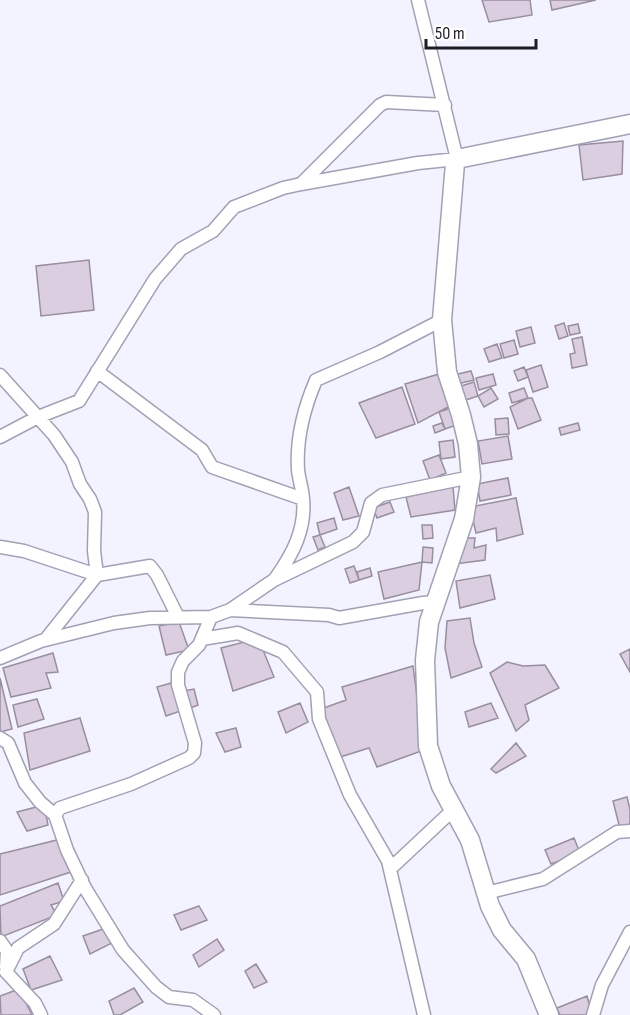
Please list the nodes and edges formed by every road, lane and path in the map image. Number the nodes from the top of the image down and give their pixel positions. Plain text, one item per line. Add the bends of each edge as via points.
1 (418, 0) edge
2 (445, 105) junction
3 (630, 124) edge
4 (457, 159) junction
5 (301, 184) junction
6 (442, 320) junction
7 (97, 371) junction
8 (0, 375) edge
9 (38, 417) junction
10 (0, 437) edge
11 (471, 477) junction
12 (303, 499) junction
13 (0, 547) edge
14 (97, 575) junction
15 (274, 580) junction
16 (436, 602) junction
17 (230, 610) junction
18 (178, 617) junction
19 (212, 617) junction
20 (46, 639) junction
21 (202, 639) junction
22 (0, 658) edge
23 (0, 738) edge
24 (454, 809) junction
25 (55, 815) junction
26 (630, 831) edge
27 (390, 869) junction
28 (82, 880) junction
29 (486, 893) junction
30 (630, 932) edge
31 (0, 941) edge
32 (3, 975) edge
33 (40, 1015) edge
34 (214, 1015) edge
35 (424, 1015) edge
36 (549, 1015) edge
37 (593, 1015) edge

1 - 2 street
2 - 4 street
2 - 5 street via 380,105
3 - 4 street
4 - 5 street
4 - 6 street
5 - 7 street via 234,207 213,231 181,249 155,279
6 - 11 street via 447,372 464,425
6 - 12 street via 316,380 305,405 300,441 298,470
7 - 9 street via 79,401
7 - 12 street via 202,450 212,467
8 - 9 street
9 - 10 street
9 - 14 street via 72,462 90,499
11 - 15 street via 382,495 370,503 363,532 353,542
11 - 16 street via 464,519
12 - 15 street via 296,546
13 - 14 street
14 - 18 street via 150,566
14 - 20 street
15 - 17 street
16 - 17 street via 339,618
16 - 24 street via 429,622 425,660 428,746 441,786
17 - 19 street
18 - 19 street
18 - 20 street via 114,623
19 - 21 street
20 - 22 street
21 - 25 street via 178,672 194,753 131,784 60,808
21 - 27 street via 238,633 283,652 317,692 319,719 350,795
23 - 25 street via 8,743 25,783
24 - 27 street
24 - 29 street via 470,840
25 - 28 street
26 - 29 street via 617,832 543,879
27 - 35 street
28 - 32 street via 54,924 18,948
28 - 34 street via 123,950 156,987 169,997 193,1000
29 - 36 street via 502,930 526,959
30 - 37 street via 602,985
31 - 32 street via 7,951
32 - 33 street via 35,1004

